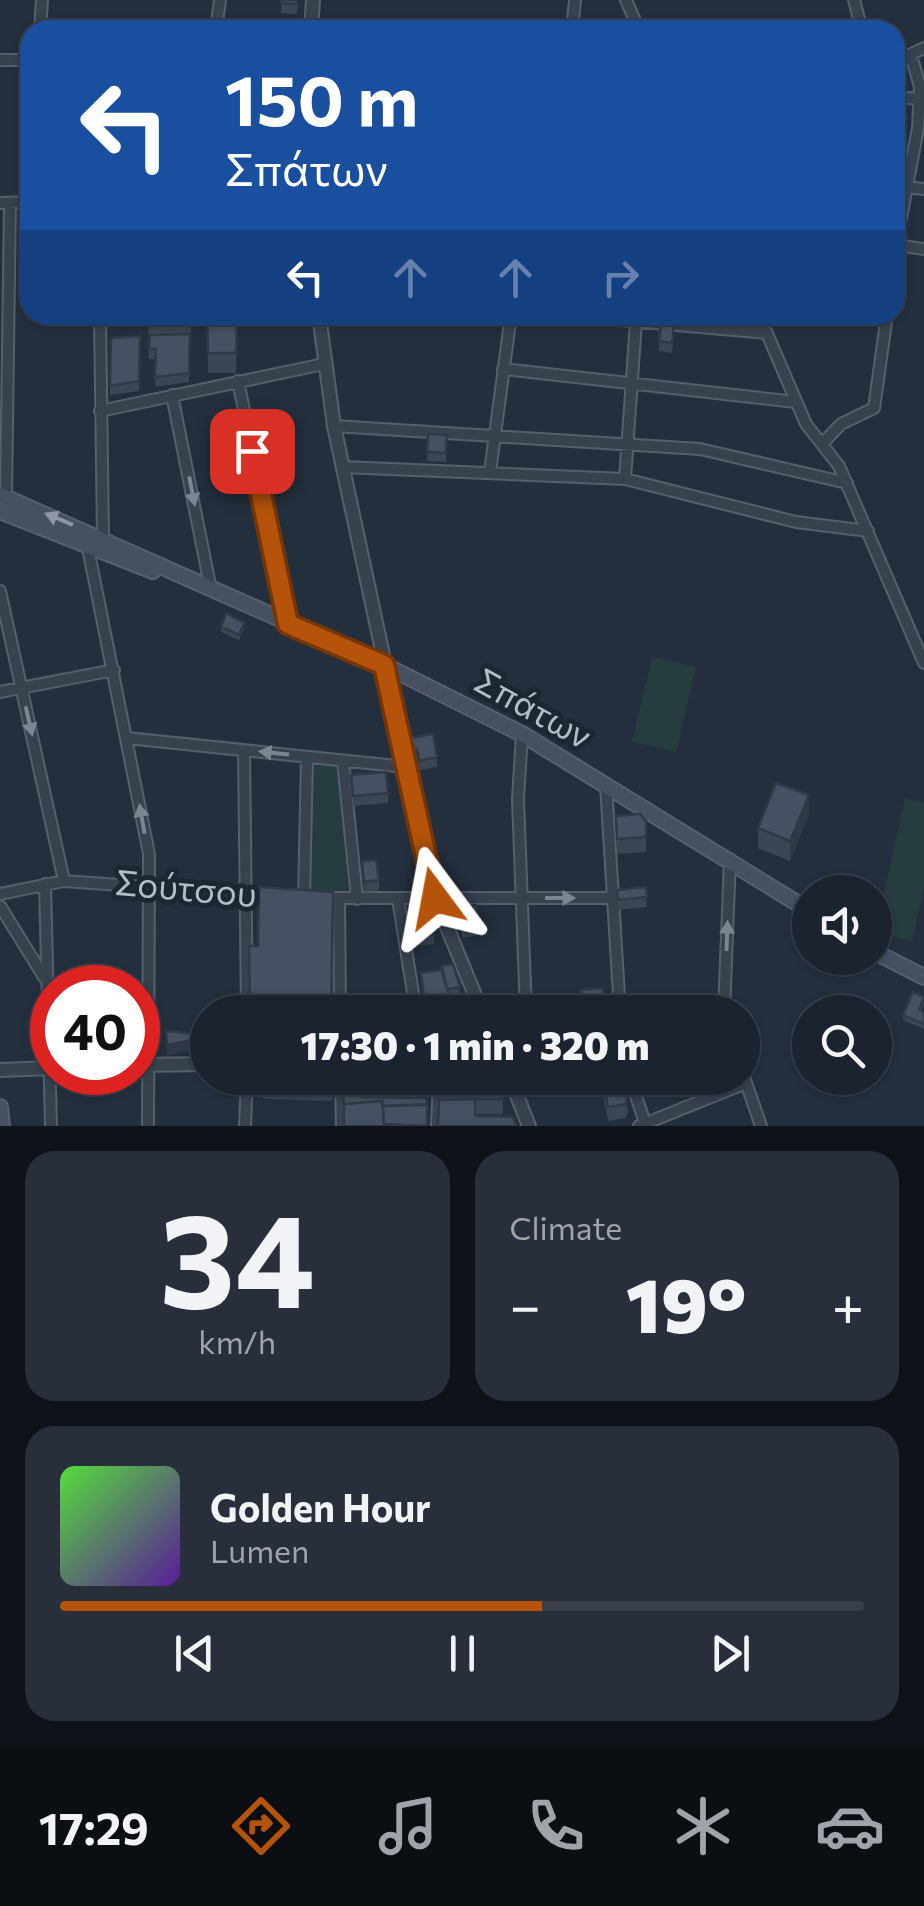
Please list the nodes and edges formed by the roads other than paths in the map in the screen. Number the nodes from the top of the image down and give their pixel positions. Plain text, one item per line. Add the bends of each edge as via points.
1 (924, 48) edge
2 (907, 56) joint
3 (905, 98) edge
4 (920, 99) junction
5 (906, 187) junction
6 (924, 189) edge
7 (905, 193) edge
8 (5, 203) edge
9 (100, 325) edge
10 (320, 325) edge
11 (509, 325) edge
12 (636, 325) edge
13 (672, 325) edge
14 (764, 325) edge
15 (886, 325) edge
16 (767, 333) junction
17 (324, 364) junction
18 (503, 369) junction
19 (238, 381) junction
20 (632, 384) junction
21 (172, 396) junction
22 (796, 402) junction
23 (100, 411) junction
24 (334, 426) junction
25 (493, 435) junction
26 (824, 442) junction
27 (629, 444) junction
28 (342, 467) junction
29 (490, 472) junction
30 (624, 479) junction
31 (847, 483) junction
32 (2, 501) edge
33 (868, 531) junction
34 (103, 538) junction
35 (88, 548) junction
36 (211, 590) junction
37 (0, 591) edge
38 (288, 624) junction
39 (924, 662) edge
40 (384, 665) junction
41 (114, 670) junction
42 (21, 687) junction
43 (0, 692) edge
44 (522, 734) junction
45 (127, 738) junction
46 (244, 750) junction
47 (307, 757) junction
48 (343, 760) junction
49 (406, 767) junction
50 (606, 784) junction
51 (730, 859) junction
52 (64, 881) junction
53 (45, 884) junction
54 (150, 886) junction
55 (0, 894) edge
56 (244, 894) junction
57 (304, 898) junction
58 (435, 898) junction
59 (521, 898) junction
60 (614, 898) junction
61 (339, 899) junction
62 (357, 899) junction
63 (792, 899) edge
64 (398, 900) junction
65 (0, 906) edge
66 (892, 961) edge
67 (36, 965) edge
68 (46, 965) edge
69 (146, 965) edge
70 (924, 978) edge
71 (247, 995) edge
72 (340, 995) edge
73 (413, 995) edge
74 (475, 995) edge
75 (525, 995) edge
76 (619, 995) edge
77 (725, 995) edge
78 (190, 1064) edge
79 (160, 1065) edge
80 (30, 1069) edge
81 (0, 1070) edge
82 (50, 1095) edge
83 (145, 1095) edge
84 (247, 1095) edge
85 (341, 1095) edge
86 (438, 1095) edge
87 (517, 1095) edge
88 (635, 1095) edge
89 (707, 1095) edge
90 (750, 1095) edge
91 (0, 1108) edge
92 (2, 1126) edge
93 (51, 1126) edge
94 (148, 1126) edge
95 (246, 1126) edge
96 (342, 1126) edge
97 (437, 1126) edge
98 (530, 1126) edge
99 (644, 1126) edge
100 (761, 1126) edge

1 - 2 street
2 - 4 street via 918,75
3 - 4 street
4 - 5 street
5 - 6 street
5 - 7 street
8 - 32 street
9 - 23 street
10 - 17 street
11 - 18 street
12 - 20 street
13 - 16 street
14 - 16 street
15 - 26 street via 874,408
16 - 22 street
17 - 19 street
17 - 24 street
18 - 20 street
18 - 25 street
19 - 21 street
19 - 38 street
20 - 22 street
20 - 27 street
21 - 23 street
21 -> 36 street
22 - 26 street via 809,430
23 - 34 street
24 - 25 street
24 - 28 street
25 - 27 street
25 - 29 street
26 - 31 street
27 - 30 street
27 - 31 street via 700,449
28 - 29 street
28 - 40 street
29 - 30 street
30 - 33 street via 796,522
31 - 33 street
34 -> 32 main road, Σπάτων
32 - 35 main road, Σπάτων
33 - 39 street
34 - 36 main road, Σπάτων
35 - 36 main road, Σπάτων
35 - 41 street
36 - 38 main road, Σπάτων
37 - 42 street
38 - 40 main road, Σπάτων
40 - 44 main road, Σπάτων
40 - 49 street
41 - 42 street
41 - 45 street
42 - 43 street
42 -> 52 street
44 - 50 main road, Σπάτων
44 - 59 street
45 - 46 street
54 -> 45 street
47 -> 46 street
46 - 56 street
47 - 48 street
47 - 57 street
48 - 49 street
48 - 62 street
49 - 58 street
50 - 51 main road, Σπάτων
50 - 60 street
51 - 63 main road, Σπάτων
77 -> 51 street
52 - 53 street, Σούτσου
52 - 54 street, Σούτσου
53 - 55 street, Σούτσου
53 - 68 street
54 - 56 street, Σούτσου
54 - 69 street
56 - 57 street, Σούτσου
56 - 71 street
57 - 61 street, Σούτσου
58 - 59 street, Σούτσου
58 - 64 street, Σούτσου
58 - 74 street
59 -> 60 street, Σούτσου
59 - 75 street
60 - 76 street
61 - 62 street, Σούτσου
61 - 72 street
62 - 64 street, Σούτσου
64 - 73 street
65 - 67 street
66 - 70 main road
78 - 79 street
80 - 81 street
82 - 93 street
83 - 94 street
84 - 95 street
85 - 96 street
86 - 97 street
87 - 98 street
88 - 99 street
89 - 99 street
90 - 100 street
91 - 92 main road

